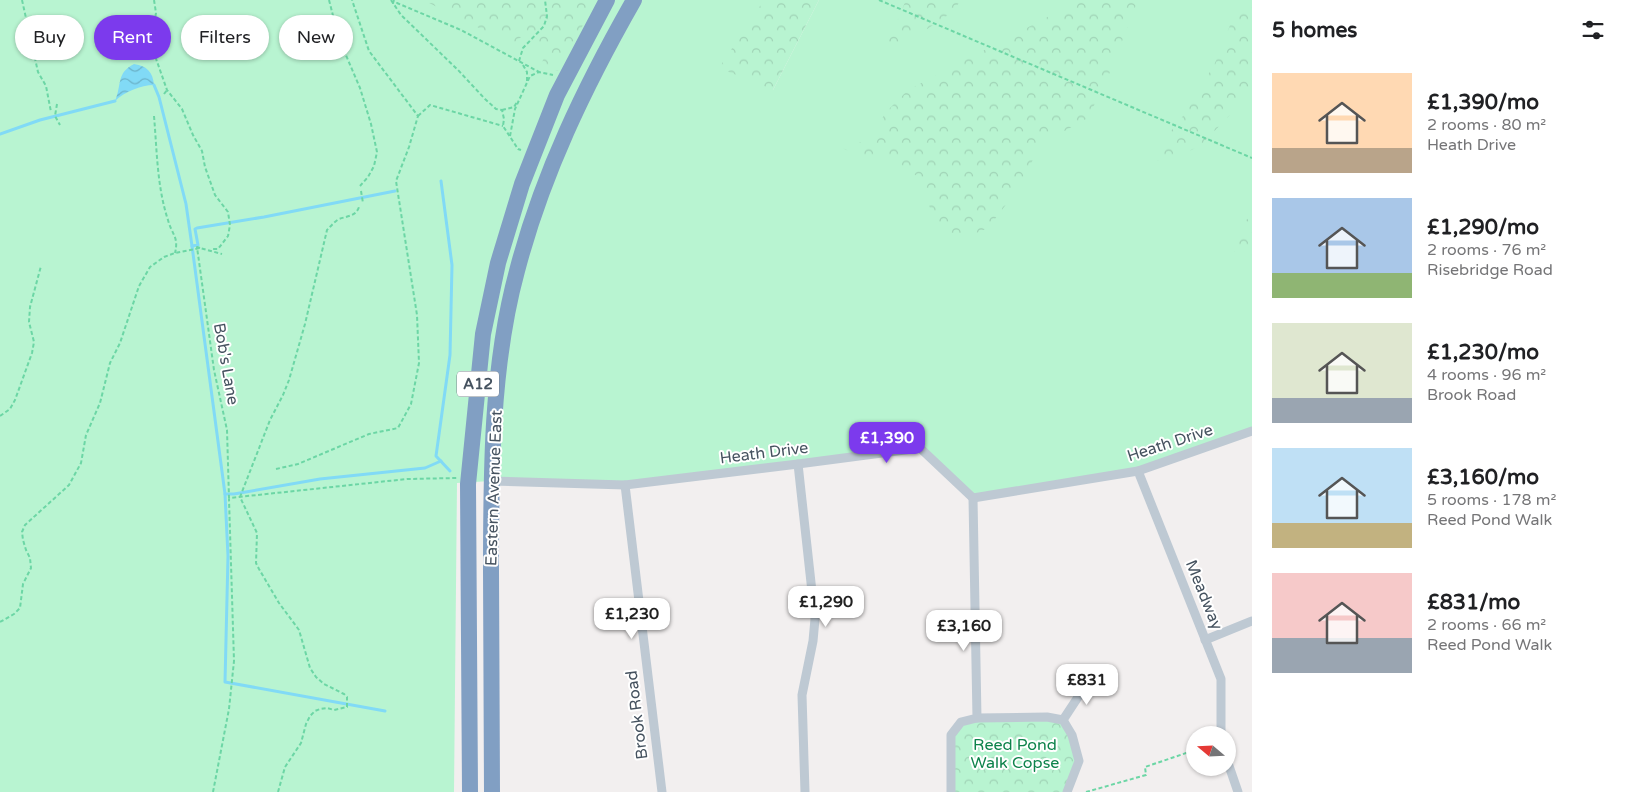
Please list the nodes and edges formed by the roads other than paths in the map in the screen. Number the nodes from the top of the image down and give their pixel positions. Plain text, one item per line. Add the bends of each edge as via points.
1 (607, 0) edge
2 (634, 0) edge
3 (1252, 431) edge
4 (798, 464) junction
5 (1138, 471) junction
6 (491, 481) junction
7 (625, 485) junction
8 (973, 498) junction
9 (1252, 621) edge
10 (1205, 640) junction
11 (1095, 680) dead end
12 (977, 718) junction
13 (1063, 720) junction
14 (1221, 726) edge
15 (1232, 776) edge
16 (470, 792) edge
17 (492, 792) edge
18 (662, 792) edge
19 (805, 792) edge
20 (951, 792) edge
21 (1067, 792) edge
22 (1238, 792) edge

1 - 16 highway, Eastern Avenue East / A12 via 557,94 522,184 498,263 483,334 469,478
2 - 6 highway, Eastern Avenue East / A12 via 577,106 538,203 516,272 501,349
3 - 5 street, Heath Drive
4 - 7 street, Heath Drive
4 - 8 street, Heath Drive via 920,448
4 - 19 street via 815,619 802,695
5 - 8 street, Heath Drive
5 - 10 street, Meadway
6 - 7 street, Heath Drive
6 - 17 highway, Eastern Avenue East / A12
7 - 18 street, Brook Road
8 - 12 street
9 - 10 street
10 - 14 street, Meadway via 1221,679
11 - 13 street via 1082,692
12 - 13 street via 1047,717
12 - 20 street via 961,722 950,735
13 - 21 street via 1072,735 1079,762
15 - 22 street

